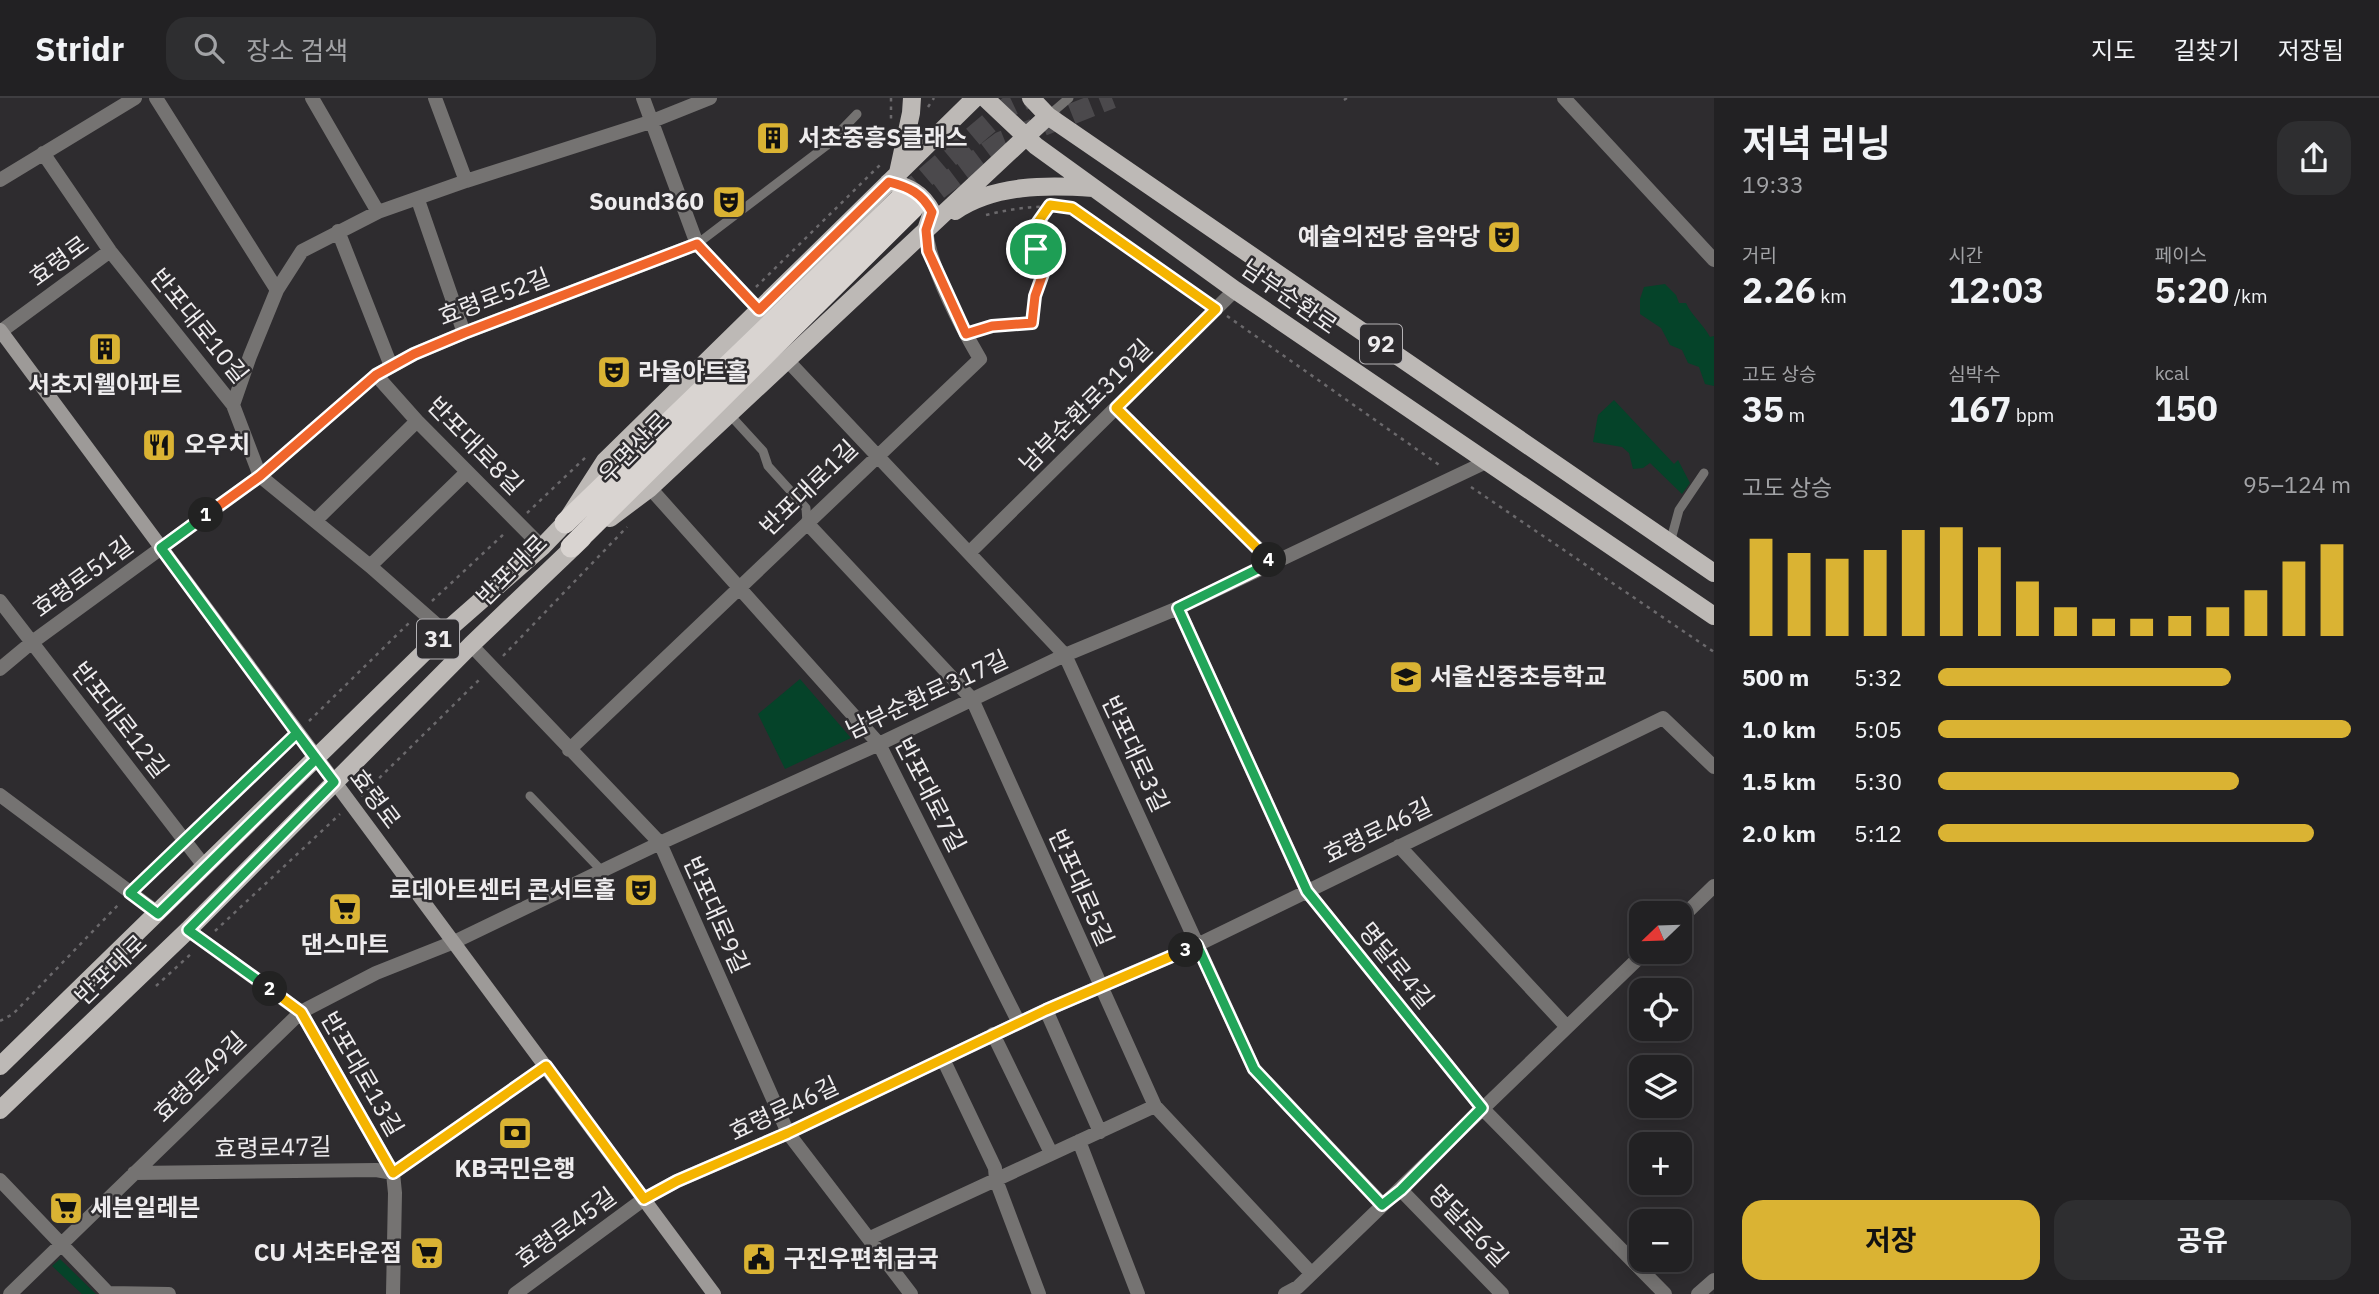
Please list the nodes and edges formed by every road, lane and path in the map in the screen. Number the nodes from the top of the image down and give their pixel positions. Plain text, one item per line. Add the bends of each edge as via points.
1 (135, 98) edge
2 (156, 98) edge
3 (312, 98) edge
4 (435, 98) edge
5 (643, 98) edge
6 (710, 98) edge
7 (891, 98) edge
8 (912, 98) edge
9 (934, 98) edge
10 (975, 98) edge
11 (985, 98) edge
12 (1031, 98) edge
13 (1069, 98) edge
14 (1564, 98) edge
15 (928, 109) dead end
16 (857, 114) dead end
17 (1048, 116) junction
18 (650, 121) junction
19 (891, 130) dead end
20 (1025, 137) junction
21 (43, 153) junction
22 (889, 156) dead end
23 (0, 180) edge
24 (466, 181) junction
25 (1093, 188) junction
26 (901, 190) junction
27 (418, 200) junction
28 (1050, 205) junction
29 (1012, 209) dead end
30 (378, 212) junction
31 (338, 230) junction
32 (926, 230) junction
33 (697, 244) junction
34 (1036, 249) joint
35 (110, 251) junction
36 (1714, 260) edge
37 (276, 290) junction
38 (1235, 290) junction
39 (746, 296) junction
40 (1216, 309) junction
41 (759, 310) junction
42 (0, 331) edge
43 (464, 333) junction
44 (966, 334) junction
45 (787, 360) junction
46 (391, 366) junction
47 (376, 375) junction
48 (233, 405) junction
49 (1116, 408) junction
50 (730, 415) junction
51 (417, 421) junction
52 (593, 450) dead end
53 (876, 456) junction
54 (1486, 462) junction
55 (467, 472) junction
56 (1704, 473) dead end
57 (260, 476) junction
58 (1455, 476) junction
59 (650, 488) junction
60 (315, 521) junction
61 (517, 523) junction
62 (565, 523) junction
63 (807, 523) junction
64 (1670, 543) junction
65 (542, 547) junction
66 (571, 547) junction
67 (161, 548) junction
68 (969, 553) junction
69 (1272, 562) junction
70 (370, 566) junction
71 (1714, 573) edge
72 (737, 588) junction
73 (0, 601) edge
74 (1178, 608) junction
75 (421, 611) junction
76 (1714, 616) edge
77 (445, 632) junction
78 (31, 643) junction
79 (471, 645) junction
80 (1714, 652) edge
81 (1065, 655) junction
82 (0, 669) edge
83 (972, 699) junction
84 (297, 733) junction
85 (879, 744) junction
86 (569, 750) junction
87 (316, 759) junction
88 (1714, 767) edge
89 (334, 782) junction
90 (0, 795) edge
91 (530, 796) dead end
92 (185, 841) junction
93 (660, 843) junction
94 (1399, 846) junction
95 (205, 867) junction
96 (602, 871) junction
97 (1714, 886) edge
98 (1307, 891) junction
99 (130, 893) junction
100 (1692, 907) edge
101 (158, 914) junction
102 (188, 930) junction
103 (454, 942) junction
104 (1197, 945) junction
105 (1633, 964) edge
106 (1100, 987) junction
107 (1046, 1010) junction
108 (301, 1012) junction
109 (0, 1021) edge
110 (1019, 1023) junction
111 (1567, 1027) junction
112 (993, 1034) junction
113 (943, 1059) junction
114 (0, 1066) edge
115 (546, 1066) junction
116 (1155, 1106) junction
117 (1482, 1108) junction
118 (0, 1110) edge
119 (1100, 1132) junction
120 (788, 1133) junction
121 (1079, 1141) junction
122 (1051, 1153) junction
123 (134, 1173) junction
124 (393, 1173) junction
125 (0, 1180) edge
126 (996, 1180) junction
127 (1401, 1190) junction
128 (644, 1199) junction
129 (1382, 1205) junction
130 (870, 1238) junction
131 (60, 1245) junction
132 (1311, 1273) junction
133 (1714, 1280) edge
134 (10, 1294) edge
135 (109, 1294) edge
136 (169, 1294) edge
137 (393, 1294) edge
138 (515, 1294) edge
139 (715, 1294) edge
140 (911, 1294) edge
141 (1039, 1294) edge
142 (1138, 1294) edge
143 (1284, 1294) edge
144 (1502, 1294) edge
145 (1665, 1294) edge
146 (1698, 1294) edge

1 - 21 street
2 - 37 street
3 - 30 street
4 - 24 street
5 - 18 street
6 - 18 street
7 - 19 path
8 - 26 main road
9 - 15 path
10 - 26 main road, 반포대로
11 - 20 main road, 남부순환로 / 92
12 - 17 main road, 남부순환로 / 92
13 - 17 lane
14 - 36 street
16 - 33 lane, 효령로52길 via 826,146
17 - 20 main road, 반포대로
17 - 64 main road, 남부순환로 / 92
18 - 24 street
18 - 33 street
20 - 25 main road, 남부순환로 / 92
20 - 32 main road, 반포대로
21 - 23 street
21 - 35 street, 반포대로10길
22 - 39 path
24 - 27 street
25 - 32 main road via 1025,187 994,194 964,204
25 - 38 main road, 남부순환로 / 92
26 - 32 main road via 914,190 929,206 932,212
26 - 41 main road, 반포대로
26 - 62 highway, 우면산로 / 31
26 - 66 highway, 우면산로
27 - 30 street
27 - 43 street
28 - 29 path
28 - 34 path via 1031,232
28 - 40 path via 1072,208
30 - 31 street
31 - 37 street via 302,251
31 - 46 street
32 - 44 street, 반포대로1길 via 928,251
32 - 45 main road, 반포대로
33 - 39 street
33 - 43 street, 효령로52길
34 - 44 lane via 1045,268 1032,323 992,326
35 - 42 street, 효령로
35 - 48 street, 반포대로10길
37 - 48 street
38 - 40 street, 남부순환로319길
38 - 54 main road, 남부순환로 / 92
39 - 41 street
40 - 49 street, 남부순환로319길
40 - 58 path
41 - 62 main road, 반포대로 via 605,461
42 - 67 main road, 효령로
43 - 46 street, 효령로52길
44 - 53 street, 반포대로1길 via 980,359
45 - 50 main road, 반포대로
45 - 53 street, 반포대로3길
46 - 47 street, 효령로52길
47 - 51 street, 반포대로8길
47 - 57 street, 효령로52길
48 - 57 street, 반포대로10길
49 - 68 street, 남부순환로319길
49 - 69 street
50 - 59 main road, 반포대로
50 - 63 lane via 764,451 768,466 806,508
51 - 55 street, 반포대로8길
51 - 60 street
52 - 61 path
53 - 63 street, 반포대로1길
53 - 68 street, 반포대로3길
54 - 58 street, 남부순환로317길
54 - 76 main road, 남부순환로 / 92
55 - 61 street, 반포대로8길
55 - 70 street
56 - 64 lane via 1679,510
57 - 60 street, 반포대로10길
57 - 67 street, 효령로52길
58 - 69 street, 남부순환로317길
58 - 80 path
59 - 66 main road, 반포대로
59 - 72 street, 반포대로7길
60 - 70 street, 반포대로10길
61 - 65 street, 반포대로8길
61 - 75 path
62 - 65 main road, 반포대로 / 31
63 - 72 street, 반포대로1길
63 - 83 street, 반포대로5길
64 - 71 main road, 남부순환로 / 92
65 - 77 main road, 반포대로 / 31
66 - 79 main road, 반포대로
67 - 78 street, 효령로51길
67 - 84 main road, 효령로
68 - 81 street, 반포대로3길
69 - 74 street, 남부순환로317길
70 - 75 street, 반포대로10길
72 - 85 street, 반포대로7길
72 - 86 street, 반포대로1길
73 - 78 street, 반포대로12길
74 - 81 street, 남부순환로317길
74 - 98 street, 명달로4길
75 - 77 street, 반포대로10길
75 - 84 path
77 - 87 main road, 반포대로 / 31
78 - 82 street, 효령로51길
78 - 92 street, 반포대로12길
79 - 86 street, 반포대로9길
79 - 89 main road, 반포대로
81 - 83 street, 남부순환로317길
81 - 104 street, 반포대로3길
83 - 85 street, 남부순환로317길
83 - 106 street, 반포대로5길
84 - 87 main road, 효령로
84 - 92 path
85 - 93 street, 남부순환로317길
85 - 110 street, 반포대로7길
86 - 93 street, 반포대로9길
87 - 89 main road, 효령로
87 - 95 main road, 반포대로 / 31
88 - 94 street, 효령로46길 via 1663,718
89 - 102 main road, 반포대로
89 - 103 main road, 효령로
90 - 99 street
91 - 96 lane
92 - 95 street, 반포대로12길
92 - 99 path
93 - 96 street, 남부순환로317길
93 - 120 street, 반포대로9길
94 - 98 street, 효령로46길
94 - 111 street
95 - 101 main road, 반포대로 / 31
96 - 103 street, 남부순환로317길
97 - 100 street
98 - 104 street, 효령로46길
98 - 117 street, 명달로4길
99 - 101 street
99 - 109 path via 13,1014
101 - 114 main road, 반포대로 / 31
102 - 108 street, 반포대로13길
102 - 118 main road, 반포대로
103 - 108 street, 효령로49길
103 - 115 main road, 효령로
104 - 106 street, 효령로46길
104 - 129 street, 반포대로3길 via 1254,1069
105 - 111 street
106 - 107 street, 효령로46길
106 - 116 street, 반포대로5길
107 - 110 street, 효령로46길
107 - 119 street
108 - 123 street, 효령로49길
108 - 124 street, 반포대로13길
110 - 112 street, 효령로46길
111 - 117 street
112 - 113 street, 효령로46길
112 - 122 street
113 - 120 street, 효령로46길
113 - 126 street via 995,1168
115 - 124 street
115 - 128 main road, 효령로
116 - 119 street
116 - 132 street, 반포대로5길
117 - 127 street
117 - 145 street, 명달로4길
119 - 121 street
120 - 128 street, 효령로46길
120 - 130 street, 반포대로9길
121 - 122 street
121 - 142 street
122 - 126 street
123 - 124 street, 효령로47길
123 - 131 street, 효령로49길
124 - 137 street, 반포대로13길
125 - 131 street
126 - 130 street
126 - 141 street
127 - 129 street
127 - 144 street, 명달로6길
128 - 138 street, 효령로45길
128 - 139 main road, 효령로
129 - 132 street
130 - 140 street, 반포대로9길
131 - 134 street, 효령로49길
131 - 135 street
132 - 143 street
133 - 146 street
135 - 136 street

